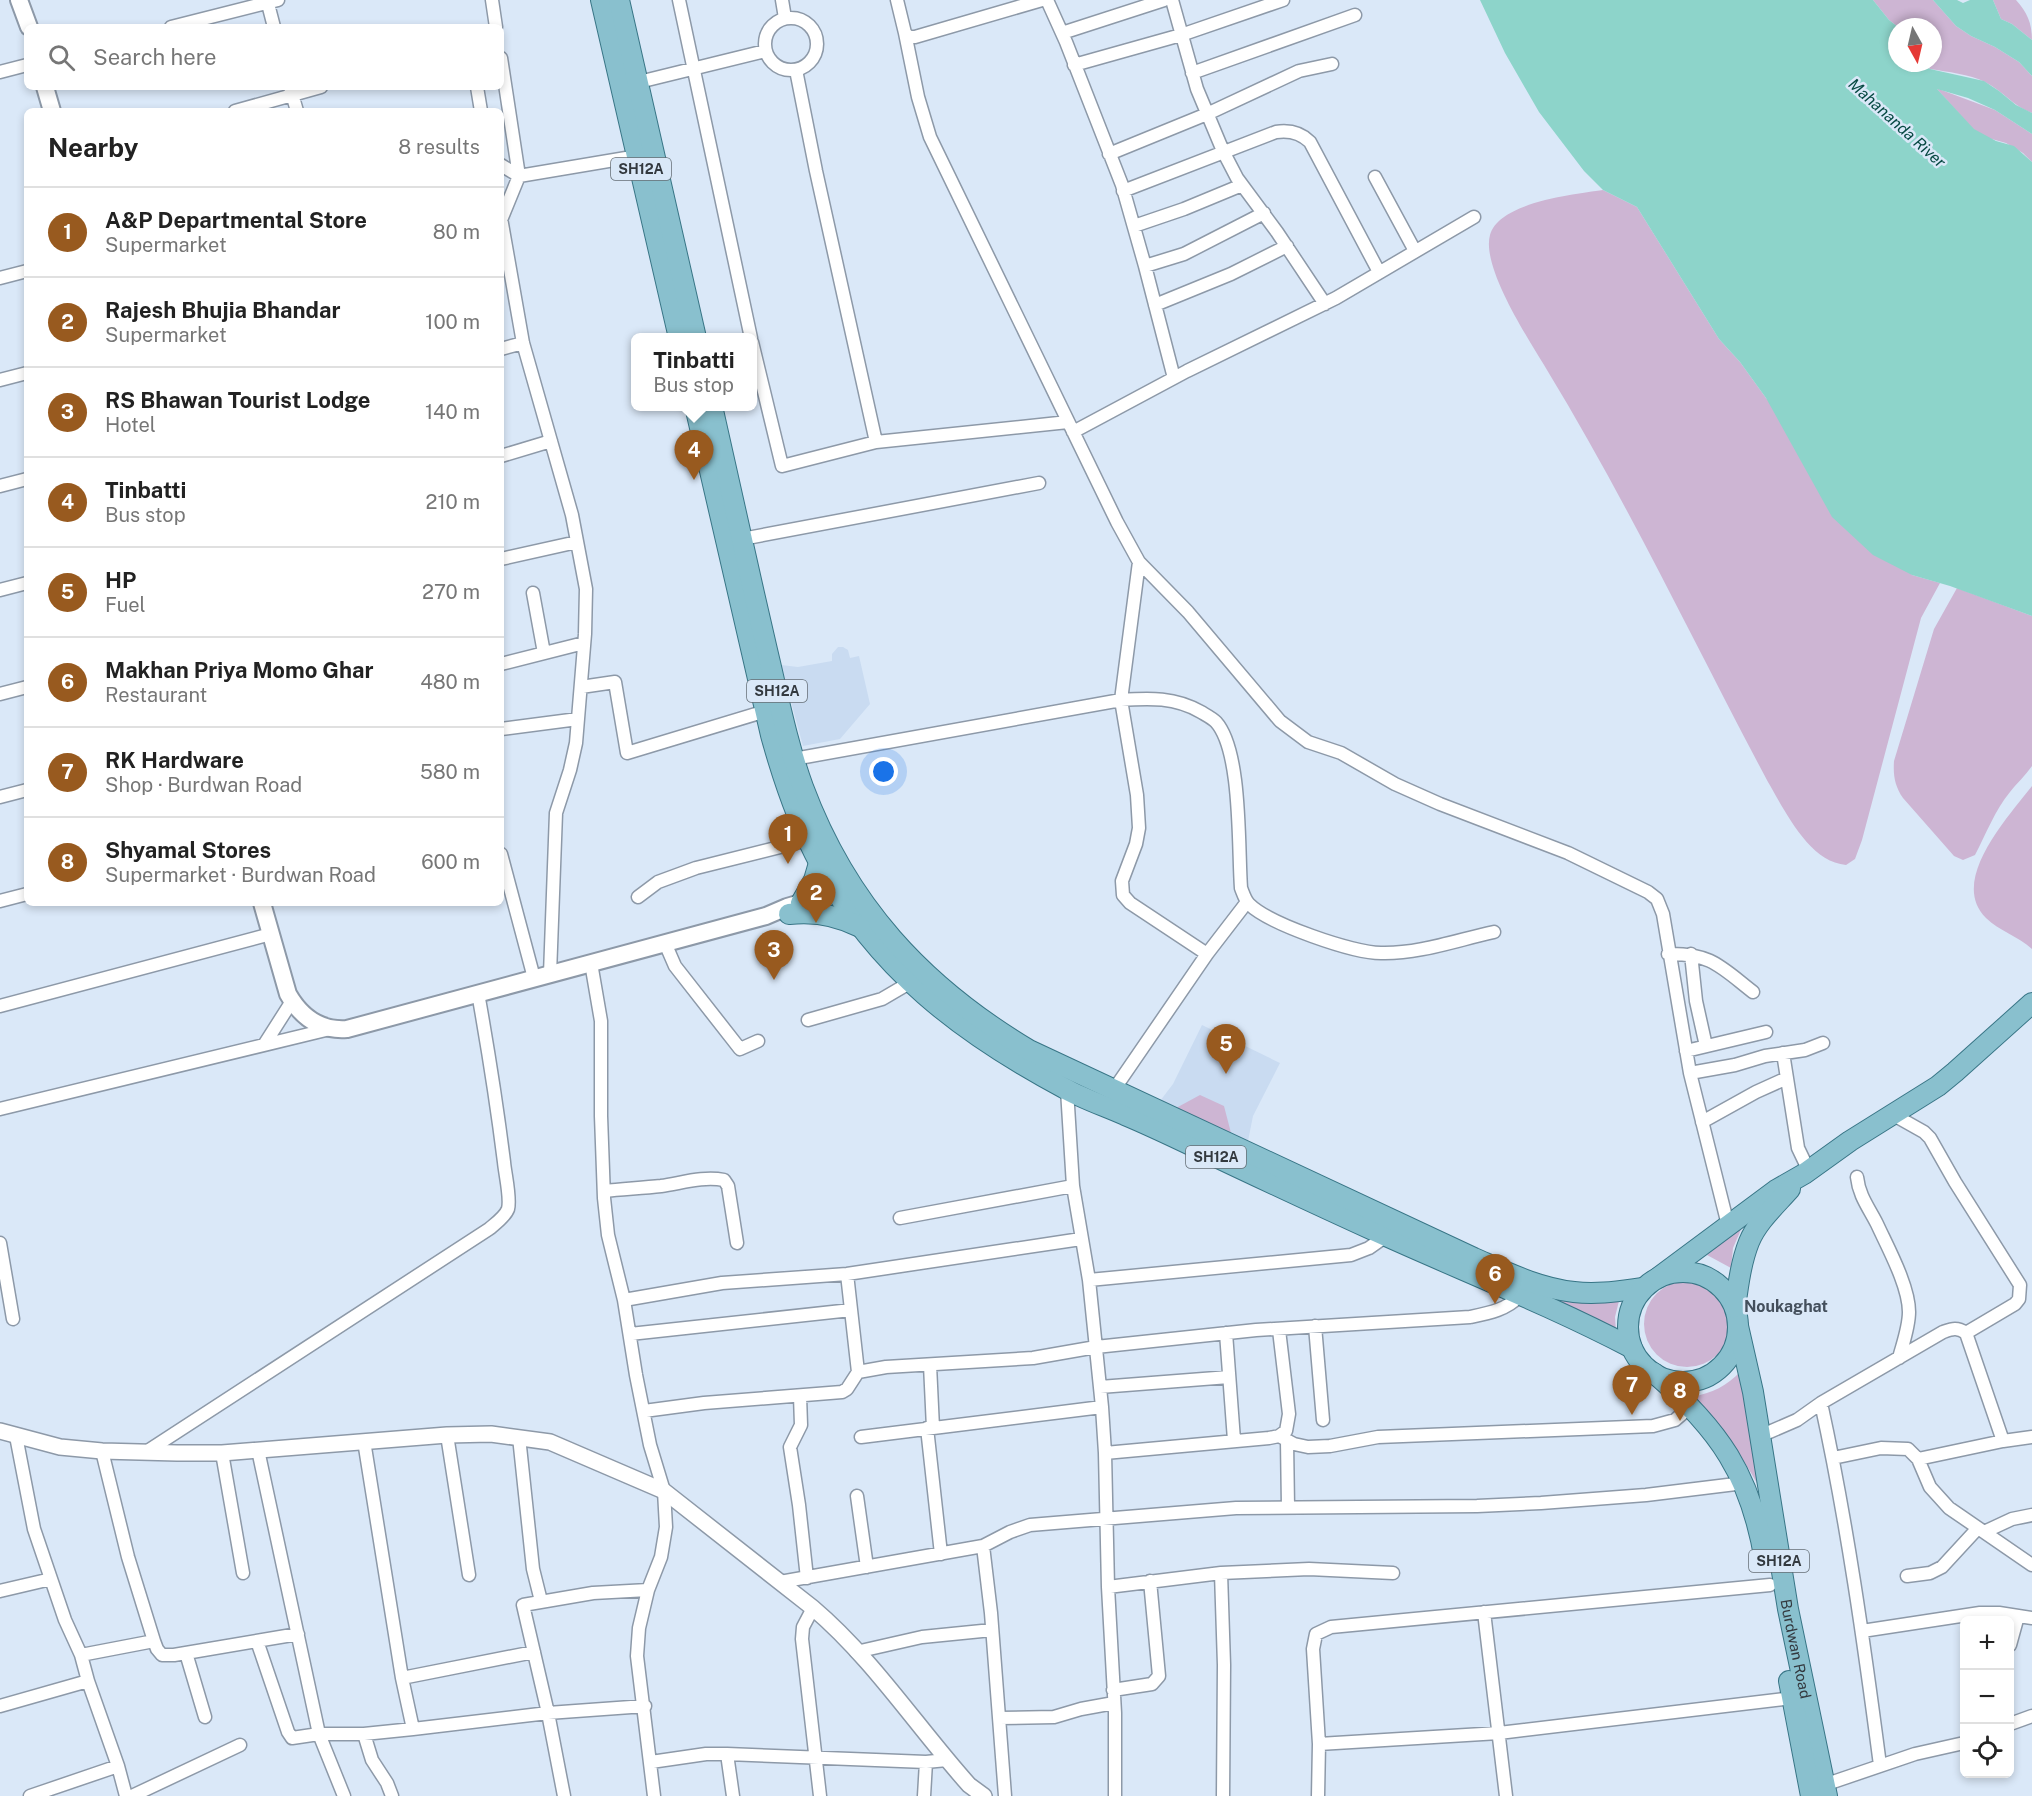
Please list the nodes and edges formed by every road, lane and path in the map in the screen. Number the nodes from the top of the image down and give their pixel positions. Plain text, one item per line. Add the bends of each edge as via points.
1 (19, 0) edge
2 (492, 0) edge
3 (601, 0) edge
4 (621, 0) edge
5 (679, 0) edge
6 (782, 0) edge
7 (897, 0) edge
8 (1047, 0) edge
9 (1164, 0) edge
10 (1172, 0) edge
11 (1283, 0) edge
12 (271, 1) edge
13 (1036, 1) edge
14 (1355, 15) dead end
15 (785, 18) junction
16 (28, 24) edge
17 (183, 24) edge
18 (274, 24) edge
19 (496, 24) edge
20 (905, 33) junction
21 (1062, 33) junction
22 (1181, 35) junction
23 (765, 51) junction
24 (1332, 64) dead end
25 (1074, 65) junction
26 (24, 66) edge
27 (694, 69) junction
28 (796, 70) junction
29 (0, 72) edge
30 (1192, 73) junction
31 (504, 78) edge
32 (639, 82) junction
33 (46, 90) edge
34 (478, 90) edge
35 (292, 91) edge
36 (51, 108) edge
37 (244, 108) edge
38 (296, 108) edge
39 (480, 108) edge
40 (1207, 114) junction
41 (1223, 151) junction
42 (1109, 154) junction
43 (638, 156) junction
44 (504, 167) edge
45 (519, 176) junction
46 (1375, 177) dead end
47 (1242, 186) junction
48 (1123, 191) junction
49 (504, 212) edge
50 (1264, 213) junction
51 (1474, 217) dead end
52 (1134, 226) junction
53 (1287, 246) junction
54 (504, 249) edge
55 (1415, 251) junction
56 (1145, 266) junction
57 (24, 272) edge
58 (1379, 272) junction
59 (0, 278) edge
60 (1325, 304) junction
61 (1155, 306) junction
62 (678, 333) edge
63 (695, 333) edge
64 (751, 333) edge
65 (523, 343) junction
66 (504, 348) edge
67 (757, 359) edge
68 (24, 374) edge
69 (1174, 378) junction
70 (0, 380) edge
71 (686, 411) edge
72 (696, 411) edge
73 (713, 411) edge
74 (1071, 427) junction
75 (551, 441) junction
76 (876, 442) junction
77 (504, 455) edge
78 (24, 480) edge
79 (1039, 483) dead end
80 (0, 486) edge
81 (742, 539) junction
82 (577, 542) junction
83 (504, 558) edge
84 (1140, 562) junction
85 (24, 584) edge
86 (737, 585) junction
87 (0, 590) edge
88 (533, 593) dead end
89 (584, 643) junction
90 (544, 653) junction
91 (504, 663) edge
92 (581, 687) junction
93 (24, 688) edge
94 (0, 694) edge
95 (1121, 700) junction
96 (766, 711) junction
97 (578, 719) junction
98 (504, 729) edge
99 (794, 759) junction
100 (24, 791) edge
101 (0, 798) edge
102 (808, 840) junction
103 (504, 863) edge
104 (819, 863) junction
105 (24, 895) edge
106 (848, 895) junction
107 (638, 897) dead end
108 (0, 902) edge
109 (1247, 902) junction
110 (263, 906) edge
111 (795, 908) junction
112 (862, 928) junction
113 (1494, 932) dead end
114 (271, 934) junction
115 (665, 943) junction
116 (1207, 954) junction
117 (1668, 954) junction
118 (1691, 954) junction
119 (591, 963) junction
120 (542, 976) junction
121 (911, 982) junction
122 (1753, 992) dead end
123 (478, 993) junction
124 (292, 1001) junction
125 (2032, 1003) edge
126 (0, 1006) edge
127 (808, 1020) dead end
128 (330, 1029) junction
129 (1766, 1032) dead end
130 (758, 1041) dead end
131 (1823, 1043) dead end
132 (264, 1045) junction
133 (1706, 1046) junction
134 (1686, 1051) junction
135 (1783, 1053) junction
136 (1690, 1073) junction
137 (1787, 1078) junction
138 (1067, 1090) junction
139 (1113, 1090) junction
140 (0, 1108) edge
141 (1892, 1114) junction
142 (1702, 1122) junction
143 (1807, 1172) junction
144 (1857, 1177) dead end
145 (1073, 1186) junction
146 (603, 1191) junction
147 (900, 1218) dead end
148 (1728, 1225) junction
149 (1386, 1236) junction
150 (1081, 1239) junction
151 (0, 1243) edge
152 (737, 1244) dead end
153 (847, 1274) junction
154 (1089, 1280) junction
155 (1651, 1283) junction
156 (1521, 1295) junction
157 (624, 1300) junction
158 (851, 1310) junction
159 (1736, 1317) junction
160 (14, 1319) dead end
161 (1315, 1326) junction
162 (1279, 1330) junction
163 (1226, 1333) junction
164 (1966, 1333) junction
165 (630, 1334) junction
166 (1096, 1347) junction
167 (1632, 1348) junction
168 (1899, 1358) junction
169 (930, 1365) junction
170 (858, 1372) junction
171 (1654, 1373) junction
172 (1229, 1377) junction
173 (1100, 1387) junction
174 (800, 1396) junction
175 (1821, 1402) junction
176 (1102, 1407) junction
177 (1690, 1407) junction
178 (644, 1411) junction
179 (1323, 1420) dead end
180 (930, 1428) junction
181 (0, 1431) edge
182 (447, 1435) junction
183 (16, 1436) junction
184 (1760, 1436) junction
185 (519, 1437) junction
186 (861, 1437) dead end
187 (2032, 1437) edge
188 (1283, 1438) junction
189 (1234, 1440) junction
190 (2002, 1441) junction
191 (364, 1442) junction
192 (258, 1450) junction
193 (102, 1451) junction
194 (146, 1452) junction
195 (222, 1453) junction
196 (1105, 1453) junction
197 (1833, 1458) junction
198 (1918, 1459) junction
199 (1744, 1483) junction
200 (664, 1491) junction
201 (857, 1496) dead end
202 (1288, 1507) junction
203 (2032, 1515) edge
204 (1107, 1519) junction
205 (1981, 1530) junction
206 (1769, 1542) junction
207 (983, 1546) junction
208 (941, 1554) junction
209 (2032, 1565) edge
210 (867, 1567) junction
211 (243, 1573) dead end
212 (1221, 1573) junction
213 (1393, 1573) dead end
214 (469, 1575) dead end
215 (1907, 1576) dead end
216 (807, 1578) junction
217 (51, 1580) junction
218 (1150, 1581) junction
219 (780, 1582) junction
220 (1770, 1585) junction
221 (1108, 1587) junction
222 (648, 1590) junction
223 (0, 1591) edge
224 (541, 1601) junction
225 (813, 1608) junction
226 (1484, 1612) junction
227 (2018, 1616) junction
228 (2032, 1618) edge
229 (992, 1630) junction
230 (1862, 1630) junction
231 (2014, 1630) edge
232 (298, 1634) junction
233 (154, 1641) junction
234 (257, 1641) junction
235 (534, 1652) junction
236 (856, 1652) junction
237 (186, 1653) junction
238 (81, 1655) junction
239 (402, 1678) junction
240 (88, 1681) junction
241 (1114, 1697) junction
242 (1792, 1698) junction
243 (1, 1703) edge
244 (645, 1706) junction
245 (548, 1713) junction
246 (2032, 1716) edge
247 (205, 1717) dead end
248 (999, 1718) junction
249 (2012, 1724) edge
250 (413, 1729) junction
251 (1499, 1733) junction
252 (319, 1734) junction
253 (364, 1734) junction
254 (1319, 1744) junction
255 (1960, 1744) edge
256 (240, 1745) dead end
257 (727, 1754) junction
258 (814, 1757) junction
259 (947, 1760) junction
260 (651, 1762) junction
261 (926, 1762) junction
262 (1880, 1765) junction
263 (118, 1766) junction
264 (969, 1790) edge
265 (1821, 1792) edge
266 (30, 1796) edge
267 (126, 1796) edge
268 (132, 1796) edge
269 (344, 1796) edge
270 (392, 1796) edge
271 (564, 1796) edge
272 (654, 1796) edge
273 (733, 1796) edge
274 (820, 1796) edge
275 (924, 1796) edge
276 (984, 1796) edge
277 (1005, 1796) edge
278 (1115, 1796) edge
279 (1223, 1796) edge
280 (1318, 1796) edge
281 (1506, 1796) edge

1 - 16 main road
2 - 19 street
3 - 43 main road, SH12A
4 - 32 main road, SH12A
5 - 27 street
6 - 15 street
7 - 20 street
8 - 21 street
9 - 21 street
10 - 22 street
11 - 22 street
12 - 17 street
12 - 18 street
13 - 20 street via 915,37
14 - 30 street
15 - 23 street via 768,31
15 - 28 street via 806,22 818,40 816,55
20 - 74 street via 930,137
21 - 25 street
22 - 25 street
22 - 30 street
23 - 27 street
23 - 28 street via 779,68
24 - 40 street via 1299,71
25 - 42 street
26 - 29 street
27 - 32 street
27 - 64 street
28 - 76 street
30 - 40 street
31 - 45 street
32 - 63 main road, SH12A
33 - 36 main road
34 - 39 street
35 - 37 street
35 - 38 street
40 - 41 street
40 - 42 street
41 - 47 street
41 - 48 street
41 - 58 street via 1286,130 1305,136
42 - 48 street
43 - 45 street
43 - 62 main road, SH12A
44 - 45 street
45 - 49 street
46 - 55 street
47 - 50 street
47 - 52 street
48 - 52 street
50 - 53 street
50 - 56 street via 1184,254
51 - 55 street
52 - 56 street
53 - 60 street
53 - 61 street
54 - 65 street
55 - 58 street
56 - 61 street
57 - 59 street
58 - 60 street
60 - 69 street
61 - 69 street
65 - 66 street
65 - 75 street
67 - 76 street via 782,466
68 - 70 street
69 - 74 street
71 - 86 main road, SH12A via 719,550
72 - 86 main road, SH12A
73 - 81 main road, SH12A
74 - 76 street
74 - 84 street
75 - 77 street
75 - 82 street
78 - 80 street
79 - 81 street
81 - 99 main road, SH12A
82 - 83 street
82 - 89 street via 586,589
84 - 95 street
84 - 117 street via 1296,735 1341,753 1381,777 1440,804 1568,853 1647,892 1660,904
85 - 87 street
86 - 96 main road, SH12A
88 - 90 street
89 - 90 street
89 - 92 street
90 - 91 street
92 - 96 street via 615,682 627,753
92 - 97 street
93 - 94 street
95 - 99 street
95 - 109 street via 1150,698 1190,706 1215,721 1224,734 1234,772 1241,888
95 - 116 street via 1139,828 1122,881 1123,895
96 - 102 main road, SH12A via 784,777
97 - 98 street
97 - 120 street via 570,770 556,813
99 - 106 main road, SH12A
100 - 101 street
102 - 104 main road, SH12A
102 - 107 street via 696,868 658,882
103 - 120 street
104 - 106 main road, SH12A
104 - 111 main road via 809,890
105 - 108 street
106 - 111 main road
106 - 112 main road, SH12A
106 - 139 main road, SH12A via 902,951 1002,1021 1067,1060 1088,1078
109 - 113 street via 1257,911 1331,943 1380,953 1417,950
109 - 116 street
110 - 114 main road
111 - 112 main road via 839,918
111 - 115 main road via 787,907
112 - 121 main road, SH12A
114 - 124 main road
114 - 126 street
115 - 119 main road
115 - 130 street via 675,966 740,1049
116 - 139 street
117 - 118 street
117 - 134 street
118 - 122 street via 1712,961
118 - 133 street
119 - 120 main road
119 - 146 street via 601,1021
120 - 123 main road
121 - 127 street via 882,999
121 - 138 main road, SH12A via 976,1036
123 - 128 main road via 347,1029
123 - 194 street via 497,1104 508,1200 504,1216 480,1236
124 - 128 main road via 306,1017
124 - 132 street
125 - 141 main road via 1938,1086
128 - 132 street
129 - 133 street
131 - 135 street
132 - 140 street
133 - 134 street
134 - 136 street
135 - 136 street
135 - 137 street
136 - 142 street
137 - 142 street
137 - 143 street via 1798,1148
138 - 145 street
138 - 149 main road, SH12A
139 - 155 main road, SH12A via 1527,1281 1599,1293
141 - 143 main road
141 - 164 street via 1930,1138 2020,1285 2015,1304
142 - 148 street
143 - 148 main road
143 - 159 main road via 1761,1222 1749,1241
144 - 168 street via 1862,1198 1908,1301 1908,1322
145 - 147 street
145 - 150 street
146 - 152 street via 700,1179 724,1180
146 - 157 street via 608,1235
148 - 155 main road
149 - 154 street via 1351,1255
149 - 156 main road, SH12A
150 - 153 street
150 - 154 street
151 - 160 street
153 - 157 street via 722,1283
153 - 158 street
154 - 166 street
155 - 159 main road, SH12A via 1677,1272 1695,1273 1726,1292
155 - 167 main road via 1631,1306 1628,1328
156 - 161 street via 1499,1311 1470,1317
156 - 167 main road, SH12A
157 - 165 street
158 - 165 street
158 - 170 street
159 - 171 main road via 1735,1345 1725,1362 1710,1374 1692,1381 1672,1381
159 - 184 main road, Burdwan Road / SH12A
161 - 162 street
161 - 179 street
162 - 163 street
162 - 188 street via 1289,1422
163 - 166 street
163 - 172 street
164 - 168 street via 1952,1329
164 - 190 street
165 - 178 street
166 - 169 street via 1033,1358
166 - 173 street
167 - 171 main road, SH12A via 1641,1363
168 - 175 street
169 - 170 street
169 - 180 street
170 - 174 street via 842,1392
171 - 177 main road, Burdwan Road / SH12A
172 - 173 street
172 - 189 street
173 - 176 street
174 - 178 street
174 - 216 street via 801,1425 790,1447
175 - 184 street via 1797,1420
175 - 197 street
176 - 180 street
176 - 196 street
177 - 188 street via 1675,1420 1653,1426 1378,1437 1308,1447
177 - 199 main road, Burdwan Road / SH12A via 1723,1447
178 - 200 street
180 - 186 street
180 - 208 street
181 - 183 street
182 - 185 street
182 - 191 street
182 - 214 street
183 - 193 street via 60,1447
183 - 217 street via 34,1529
184 - 206 main road, Burdwan Road / SH12A
185 - 200 street via 550,1442
185 - 224 street via 533,1569
187 - 190 street
188 - 189 street
188 - 202 street
189 - 196 street
190 - 198 street
191 - 192 street
191 - 239 street
192 - 195 street
192 - 232 street
193 - 194 street
193 - 233 street
194 - 195 street
195 - 211 street
196 - 204 street
197 - 198 street via 1890,1447 1908,1449
197 - 230 street
198 - 205 street via 1936,1496
199 - 202 street via 1541,1503
199 - 206 main road, Burdwan Road / SH12A
200 - 219 street
200 - 222 street via 666,1527 661,1557
201 - 210 street
202 - 204 street
203 - 205 street
204 - 207 street via 1030,1525
204 - 221 street
205 - 209 street
205 - 215 street via 1942,1567
206 - 220 main road, Burdwan Road / SH12A
206 - 265 main road, Burdwan Road / SH12A
207 - 208 street
207 - 229 street
208 - 210 street
210 - 216 street
212 - 213 street via 1309,1569
212 - 218 street
212 - 279 street
216 - 219 street
217 - 223 street
217 - 238 street
218 - 221 street
218 - 241 street via 1159,1676 1152,1684
219 - 225 street
220 - 226 street
220 - 242 main road, Burdwan Road / SH12A
221 - 241 street
222 - 224 street
222 - 244 street via 637,1656
224 - 235 street via 523,1605
225 - 236 street
225 - 258 street via 803,1627 802,1639
226 - 251 street
226 - 254 street via 1331,1627 1316,1634 1313,1649
227 - 228 street
227 - 230 street via 1980,1613
227 - 231 street
229 - 236 street via 922,1637
229 - 248 street
230 - 262 street
232 - 234 street
232 - 252 street
233 - 237 street via 162,1655
233 - 238 street
234 - 237 street
234 - 252 street via 288,1732 292,1738
235 - 239 street
235 - 245 street
236 - 259 street
237 - 247 street
238 - 240 street
239 - 250 street
240 - 243 street
240 - 263 street
241 - 248 street via 1054,1716
241 - 278 street
242 - 251 street
242 - 265 main road, Burdwan Road / SH12A
244 - 245 street
244 - 260 street
245 - 250 street
245 - 271 street
246 - 249 street
248 - 277 street
250 - 253 street
251 - 254 street
251 - 281 street
252 - 253 street
252 - 269 street
253 - 270 street via 372,1760
254 - 280 street
255 - 262 street
256 - 268 street
257 - 258 street
257 - 260 street
257 - 273 street
258 - 261 street
258 - 274 street
259 - 261 street
259 - 264 street
260 - 272 street
261 - 275 street
262 - 265 street
263 - 266 street
263 - 267 street
264 - 276 street

